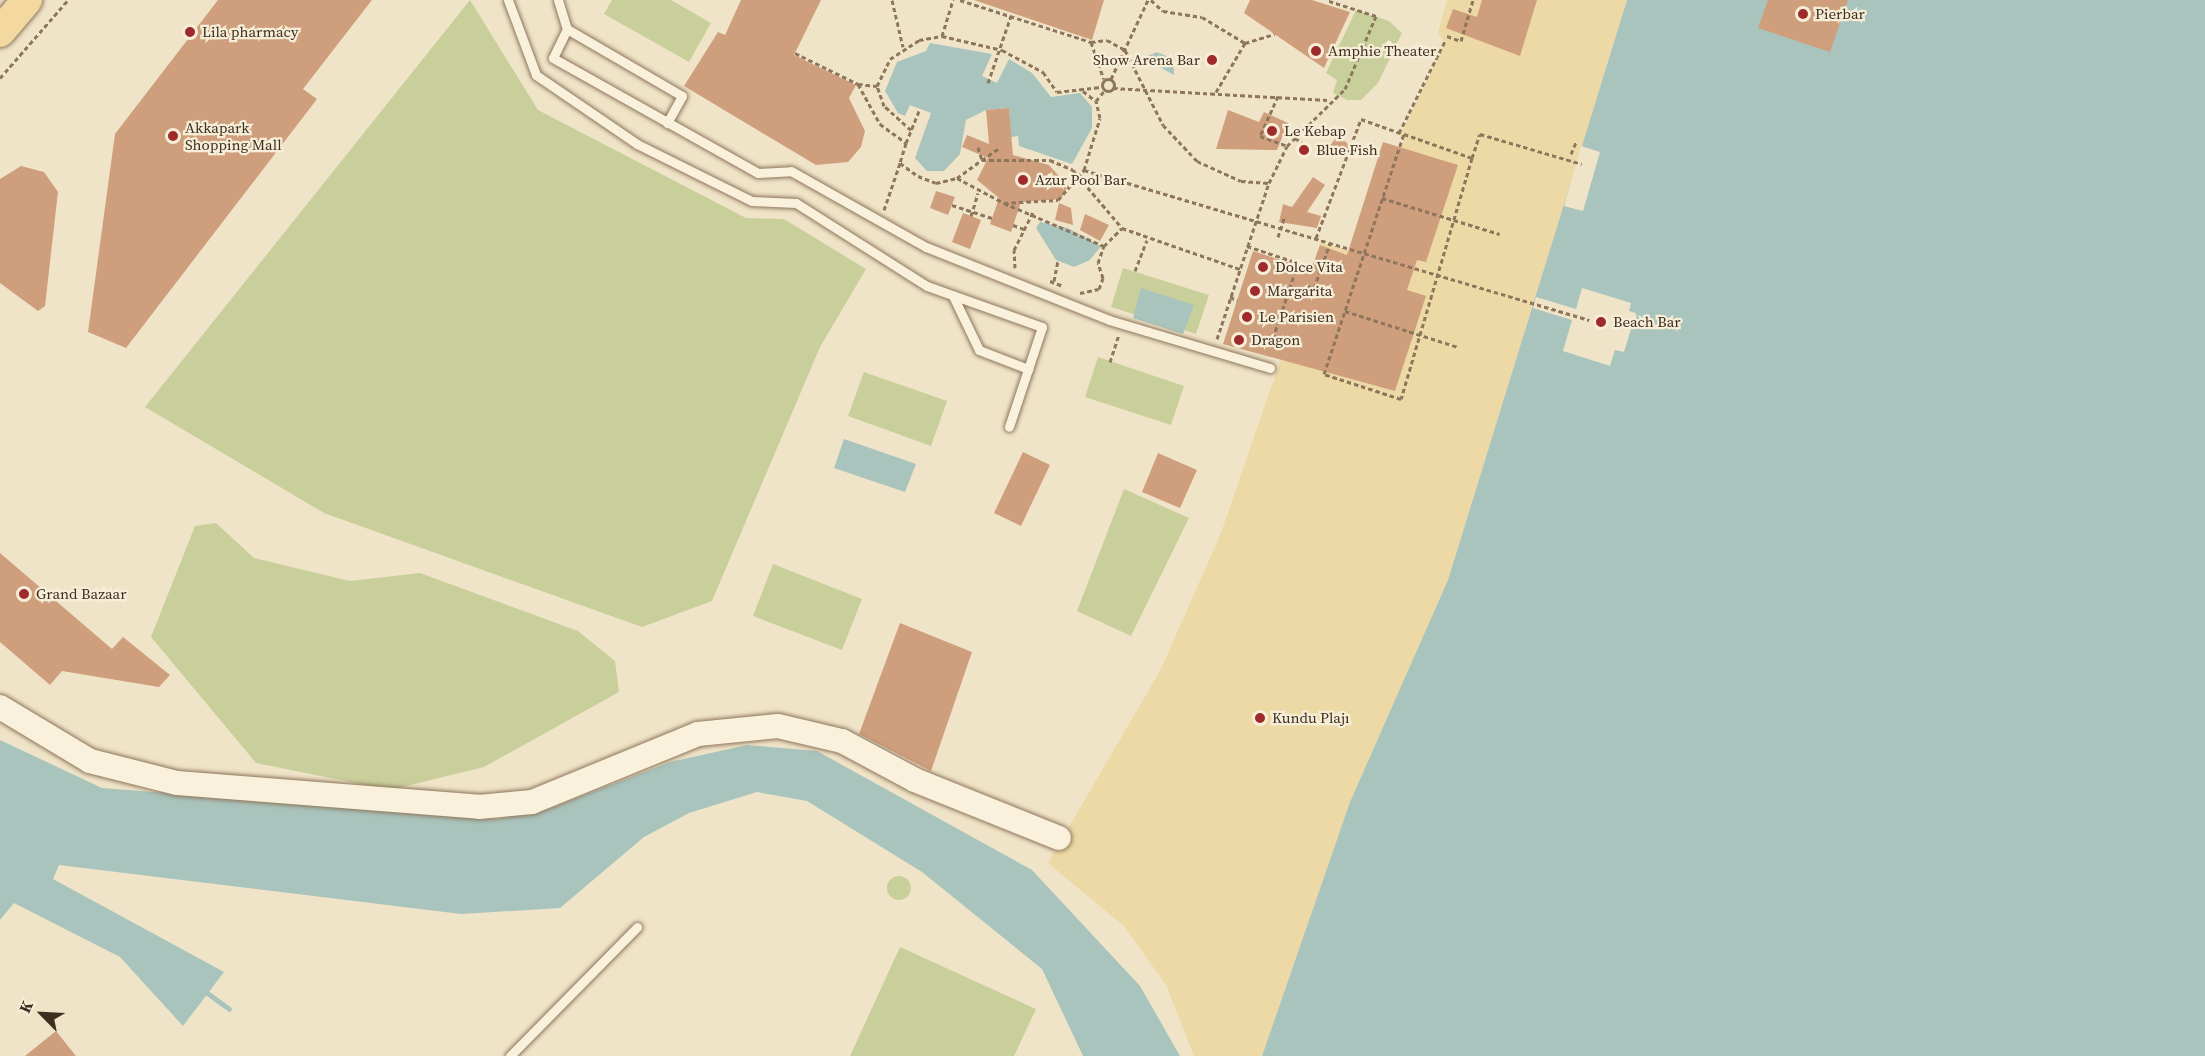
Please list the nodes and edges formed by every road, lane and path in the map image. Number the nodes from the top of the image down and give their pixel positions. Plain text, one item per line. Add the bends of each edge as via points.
1 (27, 0) edge
2 (68, 0) edge
3 (508, 0) edge
4 (558, 0) edge
5 (892, 0) edge
6 (953, 0) edge
7 (960, 0) edge
8 (1149, 0) edge
9 (1326, 0) edge
10 (1473, 0) edge
11 (1337, 2) edge
12 (1011, 16) junction
13 (567, 29) junction
14 (0, 32) edge
15 (1275, 34) dead end
16 (942, 36) junction
17 (1447, 36) dead end
18 (1445, 41) dead end
19 (1091, 42) junction
20 (1245, 43) junction
21 (903, 47) junction
22 (1002, 50) junction
23 (1125, 50) junction
24 (795, 53) dead end
25 (0, 78) edge
26 (1104, 79) junction
27 (1111, 79) junction
28 (988, 83) dead end
29 (858, 84) junction
30 (877, 86) junction
31 (1145, 87) junction
32 (1113, 88) junction
33 (1103, 89) junction
34 (1082, 90) junction
35 (1216, 92) junction
36 (1278, 96) junction
37 (1328, 100) junction
38 (1096, 101) junction
39 (920, 109) dead end
40 (667, 123) junction
41 (911, 130) junction
42 (1401, 134) junction
43 (1295, 138) junction
44 (1576, 142) dead end
45 (906, 143) junction
46 (1304, 144) dead end
47 (1287, 146) junction
48 (978, 147) dead end
49 (999, 148) dead end
50 (1571, 154) dead end
51 (1472, 158) junction
52 (982, 160) junction
53 (900, 163) junction
54 (1582, 164) dead end
55 (1084, 170) junction
56 (957, 178) junction
57 (1080, 179) junction
58 (1269, 183) junction
59 (978, 193) junction
60 (1382, 198) junction
61 (1004, 202) junction
62 (952, 205) dead end
63 (1033, 212) junction
64 (972, 214) junction
65 (992, 218) dead end
66 (1284, 218) dead end
67 (879, 220) junction
68 (1256, 220) junction
69 (1454, 220) junction
70 (1013, 225) dead end
71 (1122, 228) junction
72 (1281, 228) junction
73 (1027, 230) junction
74 (1500, 234) dead end
75 (1278, 237) dead end
76 (1316, 238) junction
77 (1147, 240) junction
78 (1330, 243) junction
79 (1104, 246) junction
80 (1247, 246) junction
81 (1364, 253) junction
82 (1058, 260) dead end
83 (1240, 269) junction
84 (1135, 271) dead end
85 (1018, 273) dead end
86 (1437, 275) junction
87 (1044, 280) dead end
88 (1054, 282) junction
89 (1307, 286) dead end
90 (953, 296) junction
91 (1230, 297) junction
92 (1238, 300) dead end
93 (1345, 311) junction
94 (1589, 320) dead end
95 (1123, 322) junction
96 (1419, 335) junction
97 (1271, 344) dead end
98 (1458, 347) dead end
99 (1214, 349) junction
100 (1110, 362) dead end
101 (1270, 368) dead end
102 (1028, 369) junction
103 (1009, 427) dead end
104 (0, 707) edge
105 (1059, 838) dead end
106 (637, 927) dead end
107 (510, 1056) edge

1 - 14 main road
2 - 25 path
3 - 90 lane via 536,75 552,88 637,144 752,201 796,203 927,286
4 - 13 lane
5 - 21 path
6 - 16 path
7 - 12 path
8 - 20 path via 1162,11 1202,17
8 - 23 path
9 - 11 path
10 - 17 path via 1461,41
11 - 37 path via 1376,16 1345,89
12 - 19 path
12 - 22 path
13 - 40 lane via 553,58
13 - 40 lane via 682,96
15 - 20 path
16 - 21 path
16 - 22 path
18 - 42 path
19 - 23 path via 1107,40
19 - 26 path
20 - 35 path
21 - 30 path via 881,70
22 - 28 path
22 - 34 path via 1043,72 1057,92
23 - 27 path
23 - 31 path
24 - 29 path
26 - 27 path
26 - 33 path
27 - 32 path
29 - 30 path
29 - 45 path via 880,124
30 - 41 path via 884,106
31 - 32 path
31 - 35 path
31 - 58 path via 1163,125 1197,161 1241,181
32 - 33 path
33 - 34 path
33 - 38 path
34 - 38 path
35 - 36 path
36 - 37 path
36 - 47 path via 1260,136
37 - 43 path
38 - 55 path via 1100,118
39 - 41 path
40 - 67 lane via 758,173 791,171
41 - 45 path
42 - 51 path
42 - 60 path
42 - 76 path via 1361,119
43 - 46 path
43 - 47 path
44 - 50 path
45 - 53 path
47 - 58 path
48 - 52 path
49 - 52 path
51 - 54 path via 1480,134
51 - 69 path
52 - 56 path
52 - 57 path via 1050,160
53 - 56 path via 936,183
53 - 67 path
55 - 57 path
55 - 68 path
56 - 59 path
57 - 61 path via 1058,200
57 - 71 path
58 - 68 path
59 - 61 path
59 - 64 path
60 - 69 path
60 - 81 path
61 - 63 path
62 - 64 path
63 - 73 path
63 - 79 path
64 - 65 path
66 - 72 path
67 - 95 lane via 926,247
68 - 72 path
68 - 80 path
69 - 74 path
69 - 86 path
70 - 73 path
71 - 77 path
71 - 79 path
72 - 75 path
72 - 76 path
73 - 85 path via 1012,257
76 - 78 path
77 - 83 path
77 - 84 path
78 - 81 path
78 - 89 path via 1314,288
79 - 88 path via 1098,263 1103,272 1099,289 1087,294
80 - 83 path
80 - 97 path via 1298,263
81 - 86 path
81 - 93 path
82 - 88 path
83 - 91 path
86 - 94 path
86 - 96 path
87 - 88 path
90 - 102 lane via 979,350
90 - 102 lane via 1042,327
91 - 92 path
91 - 99 path
93 - 96 path
93 - 96 path via 1324,374 1401,399
95 - 99 lane
95 - 100 path
96 - 98 path
99 - 101 lane
102 - 103 lane
104 - 105 street via 90,761 177,783 479,807 532,802 698,734 778,726 842,741 915,780
106 - 107 lane

